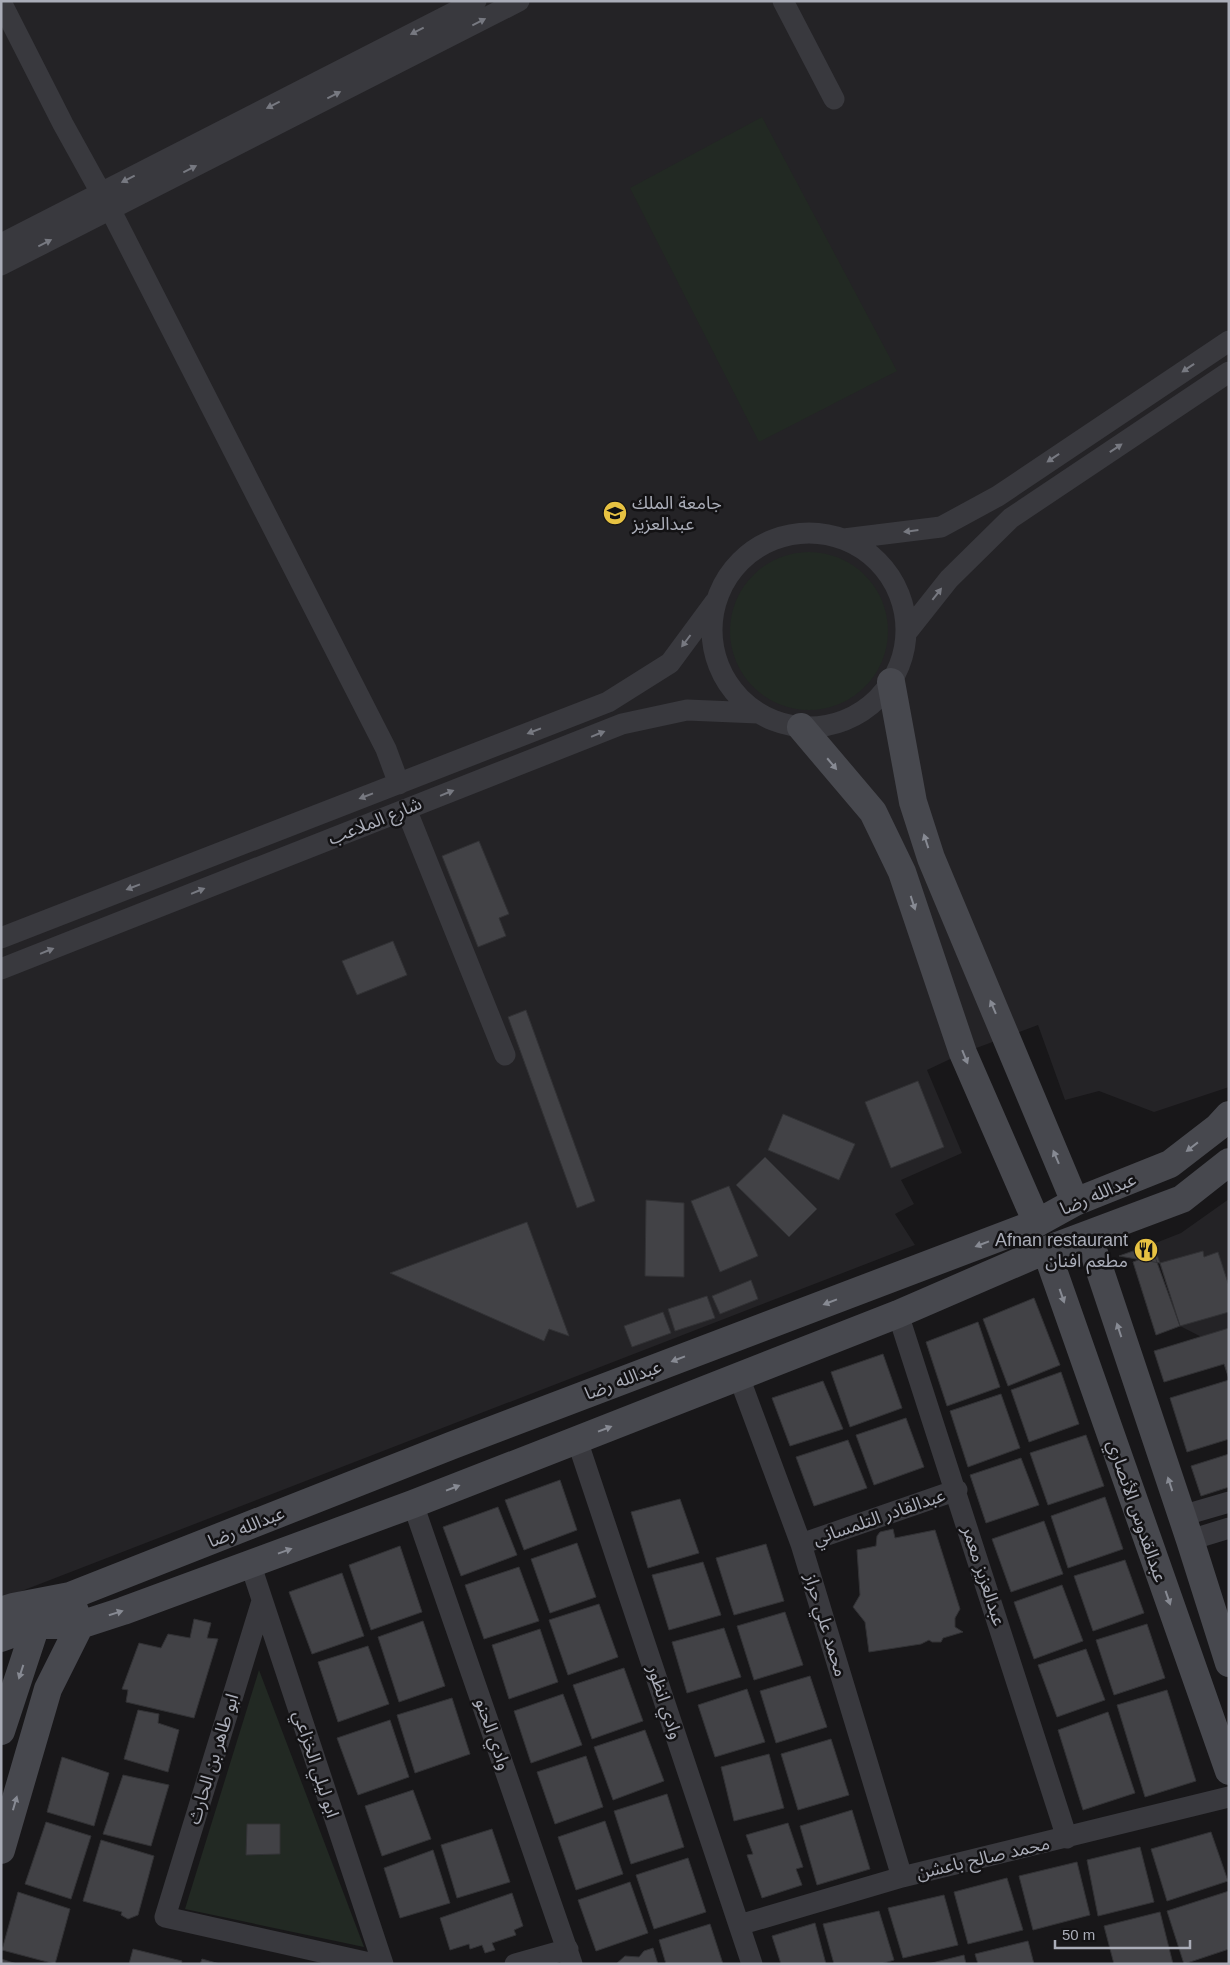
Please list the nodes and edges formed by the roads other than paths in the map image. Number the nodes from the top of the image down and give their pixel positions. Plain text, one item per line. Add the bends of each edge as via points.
1 (476, 1) edge
2 (519, 1) edge
3 (783, 1) edge
4 (1, 2) edge
5 (834, 100) dead end
6 (106, 201) junction
7 (1, 244) edge
8 (1, 265) edge
9 (1229, 340) edge
10 (1229, 372) edge
11 (844, 539) junction
12 (715, 602) junction
13 (907, 632) junction
14 (891, 682) junction
15 (758, 713) junction
16 (800, 727) junction
17 (399, 784) junction
18 (406, 809) junction
19 (1, 938) edge
20 (1, 969) edge
21 (505, 1055) dead end
22 (1229, 1115) edge
23 (1229, 1162) edge
24 (1075, 1202) junction
25 (1037, 1223) junction
26 (1088, 1235) junction
27 (1046, 1250) junction
28 (898, 1314) junction
29 (739, 1377) junction
30 (577, 1440) junction
31 (957, 1490) junction
32 (1229, 1502) edge
33 (413, 1504) junction
34 (1185, 1528) junction
35 (1229, 1528) edge
36 (801, 1544) junction
37 (250, 1563) junction
38 (70, 1596) junction
39 (262, 1601) junction
40 (7, 1609) edge
41 (36, 1625) junction
42 (80, 1625) junction
43 (1, 1638) edge
44 (1229, 1663) edge
45 (1, 1732) edge
46 (1229, 1771) edge
47 (1229, 1797) edge
48 (1067, 1838) junction
49 (1, 1850) edge
50 (902, 1877) junction
51 (739, 1925) junction
52 (570, 1956) edge
53 (374, 1964) edge
54 (383, 1964) edge
55 (515, 1964) edge
56 (752, 1964) edge

1 -> 6 street
6 -> 2 street
3 - 5 street
4 - 6 street via 62,124
6 - 7 street
8 -> 6 street
6 - 17 street via 386,749
9 -> 11 street via 998,496 941,527
13 -> 10 street via 949,579 1011,518
11 - 12 street via 813,532 781,536 752,550 729,573
11 - 13 street via 870,554 890,576 903,602
12 - 15 street via 711,633 718,664 734,692
12 -> 17 street, شارع الملاعب via 670,663 608,702
13 - 14 street via 902,658
14 - 16 street via 874,702 852,717 827,725
24 -> 14 street via 931,858 913,802
15 - 16 street
18 -> 15 street, شارع الملاعب via 622,724 687,710
16 -> 25 street via 873,812 902,872 963,1053
17 -> 19 street, شارع الملاعب
20 -> 18 street, شارع الملاعب
18 - 21 street
22 -> 24 street, عبدالله رضا via 1170,1164
23 - 26 street, عبدالله رضا via 1182,1199
24 - 25 street, عبدالله رضا
25 -> 38 street, عبدالله رضا via 453,1445
26 - 27 street, عبدالله رضا
34 -> 26 street
27 - 28 street, عبدالله رضا
27 -> 46 street, عبدالقدوس الأنصاري
28 - 29 street, عبدالله رضا
28 - 31 street, عبدالعزيز معمر
30 -> 29 street, عبدالله رضا
29 - 36 street, محمد علي حراز
33 -> 30 street, عبدالله رضا
30 - 51 street, وادي انظور
31 - 36 street, عبدالقادر التلمساني
31 - 48 street, عبدالعزيز معمر
32 - 34 street
37 -> 33 street, عبدالله رضا
33 - 52 street, وادي الحنو
34 - 35 street
34 - 44 street
36 - 50 street, محمد علي حراز
37 - 39 street, ابو ليلي الخزاعي
42 -> 37 street, عبدالله رضا
38 - 40 street, عبدالله رضا
38 - 42 street
39 - 53 street, ابو طاهر بن الحارث via 165,1917
39 - 54 street, ابو ليلي الخزاعي
40 - 41 street
41 - 42 street, عبدالله رضا
41 - 43 street, عبدالله رضا
41 -> 45 street
49 -> 42 street via 48,1689
47 - 48 street, محمد صالح باعشن
48 - 50 street, محمد صالح باعشن
50 - 51 street, محمد صالح باعشن
51 - 56 street, وادي انظور
52 - 55 street

